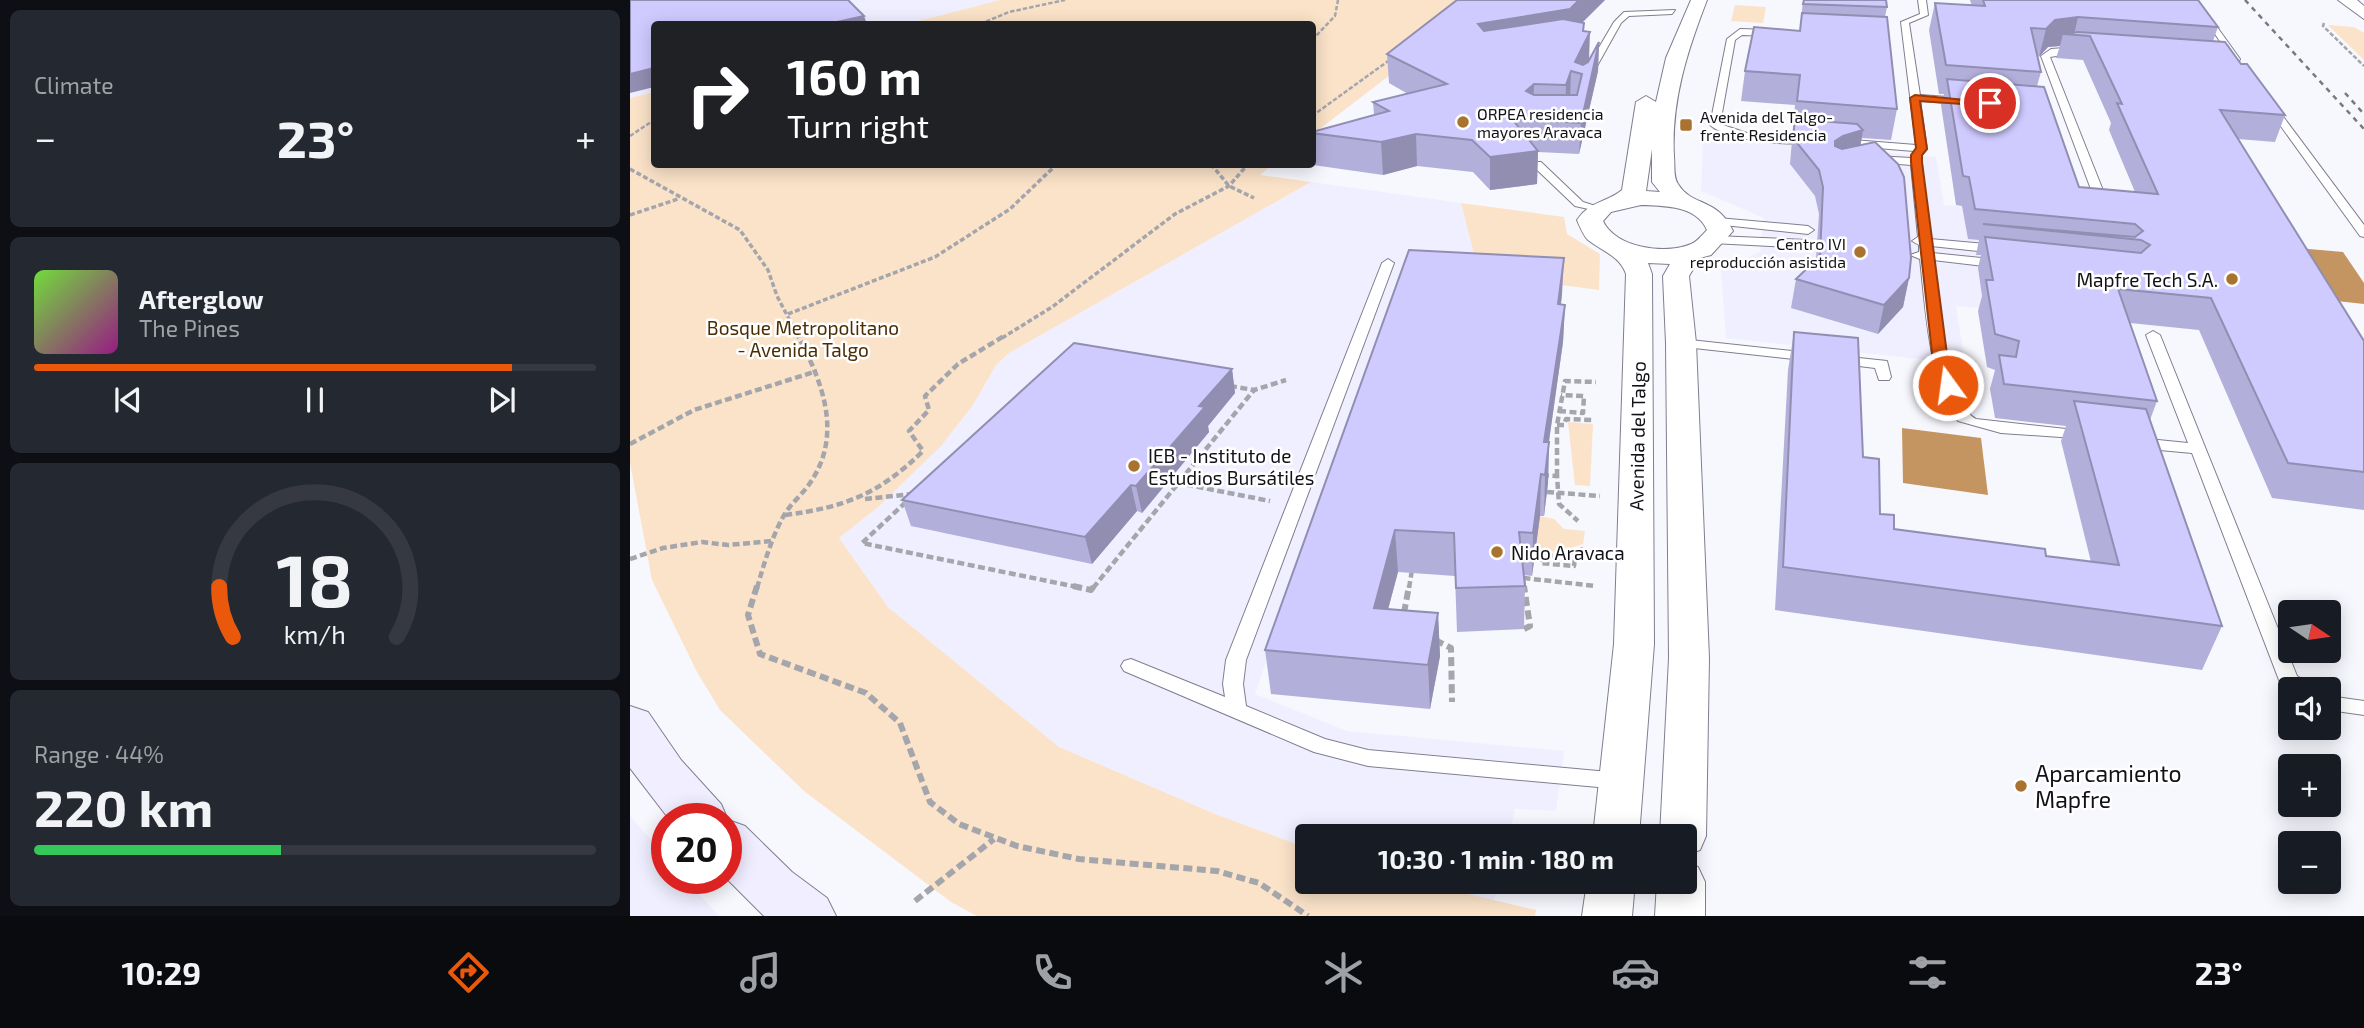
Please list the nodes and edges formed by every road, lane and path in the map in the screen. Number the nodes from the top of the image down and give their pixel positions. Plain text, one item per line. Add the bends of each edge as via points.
1 (1065, 0) edge
2 (1338, 0) edge
3 (1699, 0) edge
4 (1922, 0) edge
5 (2346, 0) edge
6 (2197, 5) edge
7 (1676, 6) edge
8 (2364, 14) edge
9 (987, 21) edge
10 (2324, 23) dead end
11 (1783, 33) edge
12 (1316, 36) edge
13 (1894, 40) dead end
14 (1908, 41) junction
15 (1592, 42) dead end
16 (1606, 44) junction
17 (2085, 51) edge
18 (1393, 58) edge
19 (2224, 61) edge
20 (2238, 62) junction
21 (2364, 66) edge
22 (2245, 72) edge
23 (1586, 78) edge
24 (2261, 94) edge
25 (1915, 98) junction
26 (1970, 102) edge
27 (2052, 108) edge
28 (2065, 109) junction
29 (1316, 113) edge
30 (651, 122) edge
31 (630, 136) edge
32 (1922, 149) junction
33 (1862, 160) edge
34 (1917, 162) junction
35 (1537, 164) edge
36 (1053, 168) edge
37 (1213, 168) edge
38 (1245, 168) edge
39 (630, 169) edge
40 (1229, 186) junction
41 (679, 198) junction
42 (1254, 198) dead end
43 (1623, 201) junction
44 (1680, 202) junction
45 (1598, 210) junction
46 (2106, 212) edge
47 (630, 215) edge
48 (1808, 230) dead end
49 (2364, 233) edge
50 (1708, 238) junction
51 (1921, 241) junction
52 (1807, 244) dead end
53 (2010, 250) edge
54 (1622, 251) junction
55 (1922, 256) junction
56 (1388, 263) dead end
57 (2017, 265) edge
58 (788, 314) junction
59 (2153, 335) dead end
60 (1681, 343) junction
61 (817, 370) junction
62 (1884, 377) dead end
63 (1286, 380) dead end
64 (1595, 383) dead end
65 (1226, 385) edge
66 (1254, 390) junction
67 (1561, 395) junction
68 (1559, 411) junction
69 (1593, 420) dead end
70 (1558, 425) junction
71 (630, 444) edge
72 (2198, 449) junction
73 (1536, 474) edge
74 (1557, 476) junction
75 (1166, 477) edge
76 (1178, 483) junction
77 (1547, 492) edge
78 (1560, 493) junction
79 (1636, 498) junction
80 (864, 499) junction
81 (1294, 509) junction
82 (784, 515) junction
83 (1578, 521) dead end
84 (772, 541) junction
85 (1538, 555) joint
86 (630, 559) edge
87 (1414, 562) edge
88 (1596, 586) dead end
89 (1402, 624) edge
90 (1524, 629) dead end
91 (1426, 636) edge
92 (1131, 666) dead end
93 (2288, 677) edge
94 (1452, 702) dead end
95 (2341, 705) edge
96 (2364, 708) edge
97 (1237, 710) junction
98 (630, 725) edge
99 (1622, 781) junction
100 (687, 803) edge
101 (1617, 824) edge
102 (1683, 824) edge
103 (994, 839) junction
104 (742, 858) edge
105 (1610, 894) edge
106 (1681, 894) edge
107 (915, 901) dead end
108 (807, 916) edge
109 (1308, 916) edge
110 (1607, 916) edge
111 (1680, 916) edge

1 - 9 path
2 - 12 path via 1335,16
3 - 44 street via 1675,58 1662,125 1664,182
4 - 14 lane via 1924,15 1905,22
5 - 8 street
6 - 20 lane
7 - 16 lane via 1627,14
7 - 43 street via 1654,60 1637,181
10 - 21 path
11 - 32 lane via 1740,32 1731,39 1715,125 1722,131
13 - 14 lane
14 - 25 lane
15 - 16 lane
16 - 23 lane
17 - 28 lane via 2051,51 2045,56
18 - 29 path
19 - 20 lane
20 - 22 lane
24 - 49 lane
25 - 26 lane
25 - 32 lane
27 - 28 lane
28 - 46 lane
30 - 31 path
32 - 34 lane
33 - 34 lane
34 - 51 lane
35 - 45 lane via 1579,204
36 - 58 path via 1010,208 934,257
37 - 40 path
38 - 40 path
39 - 41 path
40 - 42 path
40 - 80 path via 1175,214 1052,307 958,364 925,396 929,410 909,431 923,451
41 - 47 path
41 - 58 path via 740,230 768,270
43 - 44 street
43 - 45 street
44 - 50 street via 1710,214
45 - 54 street via 1591,218 1595,236
48 - 50 lane
50 - 52 lane
50 - 54 street via 1657,256
50 - 60 street via 1676,276
51 - 53 lane
51 - 55 lane
54 - 79 street, Avenida del Talgo via 1636,264 1639,274
55 - 57 lane
55 - 72 lane via 1941,362 1955,409 1965,420
56 - 81 lane
58 - 61 path
59 - 72 lane
60 - 62 lane via 1882,364
60 - 102 street via 1689,658
61 - 71 path via 694,411
61 - 82 path via 827,409 828,447 811,482
63 - 66 path
64 - 67 path via 1565,381
65 - 66 path
66 - 76 path
67 - 68 path
67 - 68 path via 1584,396 1583,413
68 - 70 path
69 - 70 path via 1566,419 1564,425
70 - 74 path
72 - 93 lane
73 - 74 path
74 - 78 path
75 - 76 path
76 - 80 path via 1091,590 862,542 915,493
76 - 81 path
77 - 78 path
78 - 79 path
78 - 83 path via 1559,504
79 - 99 street, Avenida del Talgo via 1634,644
80 - 82 path via 834,510
81 - 97 lane via 1236,660
82 - 84 path
84 - 86 path via 702,542
84 - 103 path via 748,615 760,654 866,693 900,723 929,802 960,824
85 - 85 path via 1540,563 1574,566 1579,550
87 - 89 path
88 - 90 path via 1523,578 1530,626
91 - 94 path via 1451,648
92 - 97 lane
95 - 96 lane
97 - 99 lane via 1321,746 1368,758
98 - 100 main road
99 - 101 street, Avenida del Talgo
103 - 107 path
103 - 109 path via 1079,859 1217,871 1259,883
104 - 108 main road
105 - 110 street
106 - 111 street

